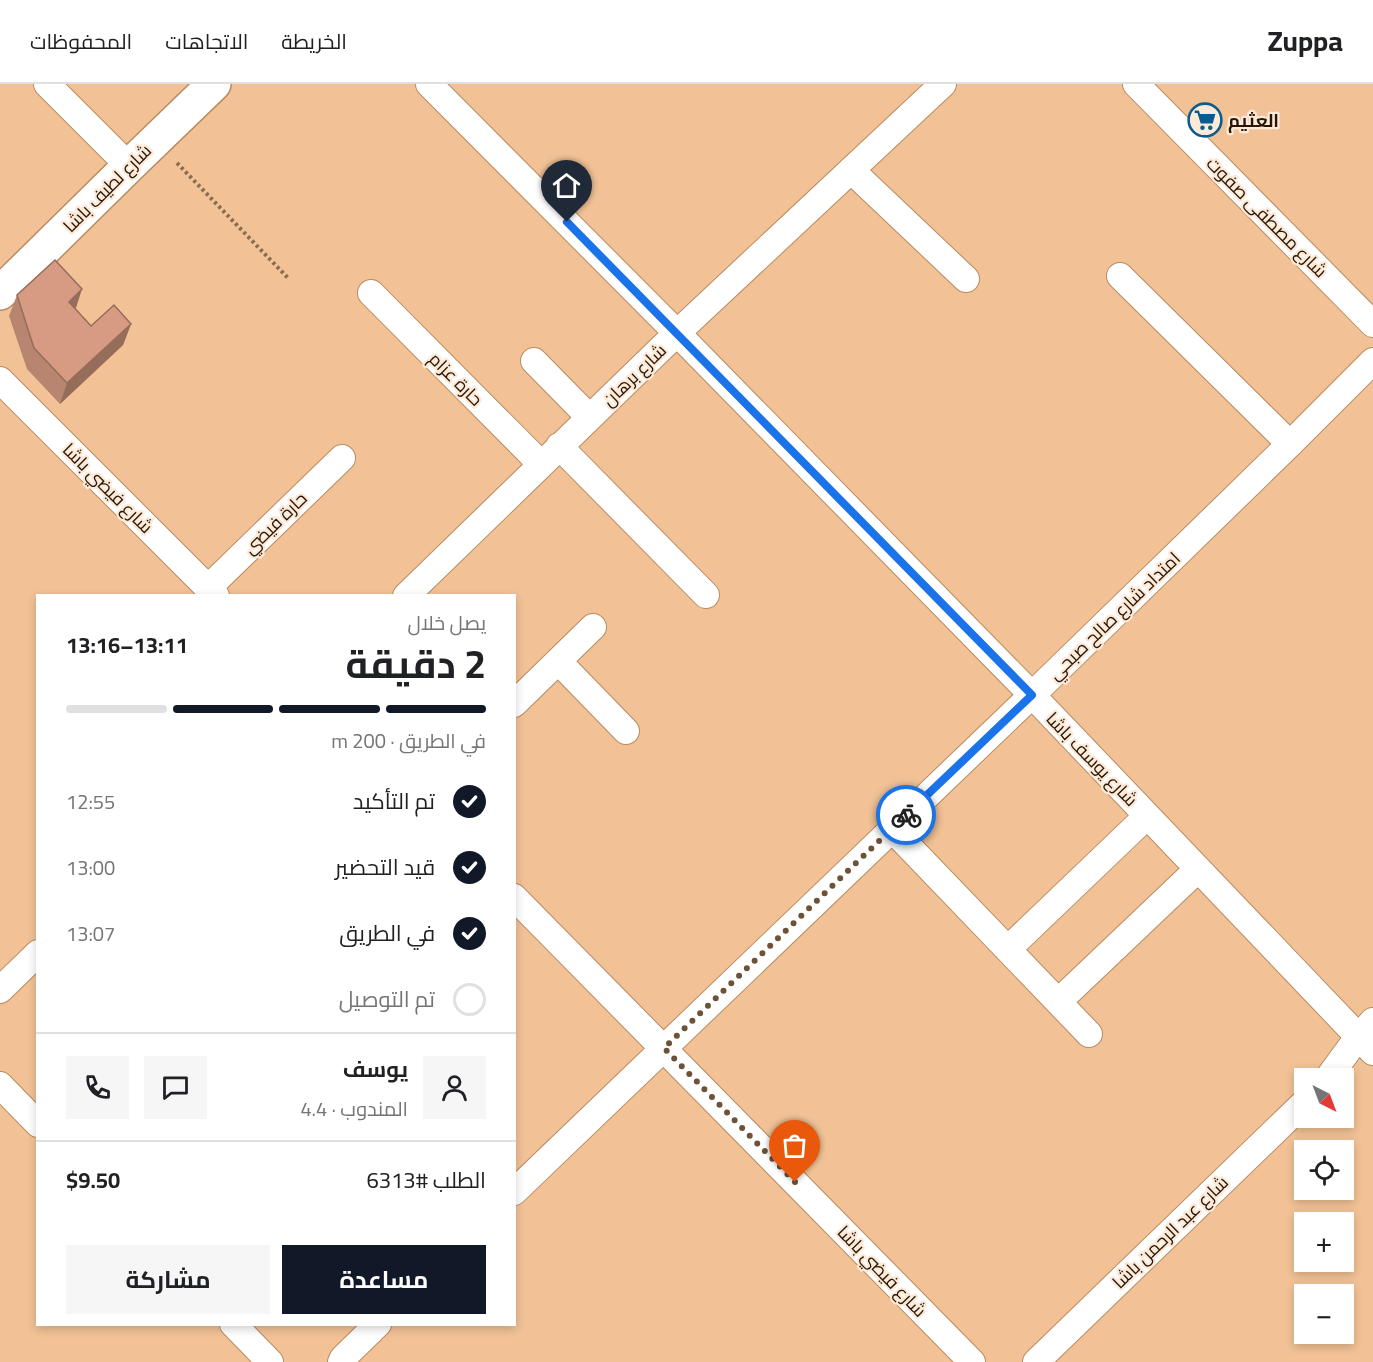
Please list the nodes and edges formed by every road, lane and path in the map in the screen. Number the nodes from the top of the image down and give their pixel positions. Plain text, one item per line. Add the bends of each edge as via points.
1 (46, 84) edge
2 (214, 84) edge
3 (429, 84) edge
4 (944, 84) edge
5 (1136, 84) edge
6 (155, 140) junction
7 (129, 166) junction
8 (851, 170) junction
9 (1120, 276) dead end
10 (288, 278) dead end
11 (966, 279) dead end
12 (0, 293) edge
13 (371, 293) dead end
14 (1373, 324) edge
15 (677, 333) junction
16 (534, 361) dead end
17 (1373, 361) edge
18 (0, 380) edge
19 (589, 417) junction
20 (1290, 444) junction
21 (559, 446) junction
22 (342, 458) dead end
23 (541, 464) junction
24 (212, 592) edge
25 (408, 594) edge
26 (706, 595) dead end
27 (593, 627) dead end
28 (558, 661) junction
29 (1032, 695) junction
30 (516, 702) edge
31 (626, 731) dead end
32 (1147, 816) junction
33 (892, 829) junction
34 (1198, 869) junction
35 (516, 899) edge
36 (1008, 949) junction
37 (32, 970) edge
38 (0, 990) edge
39 (1059, 1001) junction
40 (1089, 1034) dead end
41 (1368, 1037) edge
42 (664, 1048) junction
43 (1338, 1068) edge
44 (0, 1085) edge
45 (1294, 1113) edge
46 (36, 1122) edge
47 (516, 1190) edge
48 (235, 1326) edge
49 (376, 1326) edge
50 (340, 1361) edge
51 (270, 1362) edge
52 (972, 1362) edge
53 (1036, 1362) edge

1 - 7 street
2 - 6 street, شارع لطيف باشا
3 - 15 street, شارع يوسف باشا
4 - 8 street, شارع برهان
5 - 14 street, شارع مصطفى صفوت
6 - 7 street, شارع لطيف باشا
6 - 10 path
7 - 12 street, شارع لطيف باشا
8 - 11 street
8 - 15 street, شارع برهان
9 - 20 street
13 - 23 street, حارة عزام
15 - 19 street, شارع برهان
15 - 29 street, شارع يوسف باشا
16 - 19 street
17 - 20 street, امتداد شارع صالح صبحي
18 - 24 street, شارع فيضي باشا
19 - 21 street, شارع برهان
20 - 29 street, امتداد شارع صالح صبحي
21 - 23 street, شارع برهان
21 - 26 street
22 - 24 street, حارة فيضي
23 - 25 street, شارع برهان
27 - 28 street
28 - 30 street
28 - 31 street
29 - 32 street, شارع يوسف باشا
29 - 33 street, امتداد شارع صالح صبحي
32 - 34 street, شارع يوسف باشا
32 - 36 street
33 - 36 street
33 - 42 street, امتداد شارع صالح صبحي
34 - 39 street
34 - 41 street, شارع يوسف باشا
35 - 42 street, شارع فيضي باشا
36 - 39 street
37 - 38 street
39 - 40 street
41 - 43 street
42 - 47 street, امتداد شارع صالح صبحي
42 - 52 street, شارع فيضي باشا
44 - 46 street
45 - 53 street, شارع عبد الرحمن باشا
48 - 51 street
49 - 50 street

